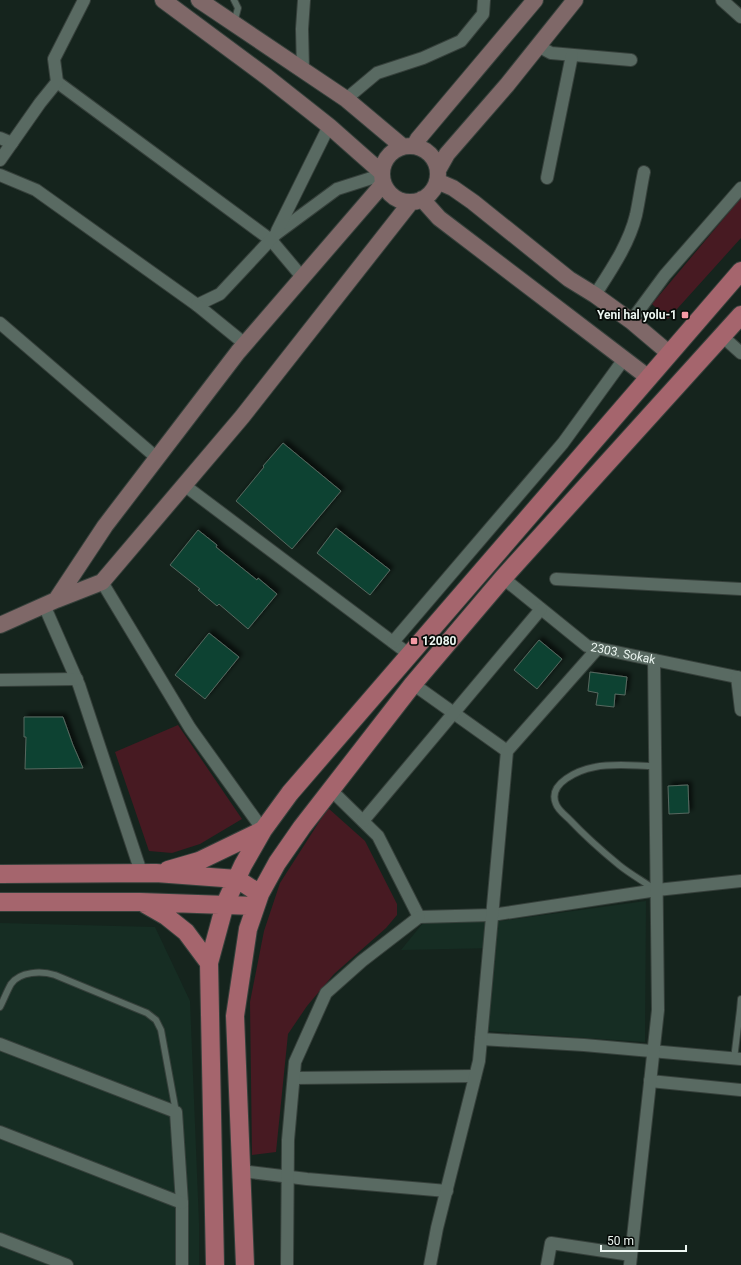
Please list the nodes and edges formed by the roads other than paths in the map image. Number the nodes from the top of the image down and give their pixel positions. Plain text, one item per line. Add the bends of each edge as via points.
1 (84, 0) edge
2 (164, 0) edge
3 (199, 0) edge
4 (234, 0) edge
5 (304, 0) edge
6 (484, 0) edge
7 (534, 0) edge
8 (575, 0) edge
9 (722, 0) edge
10 (741, 17) edge
11 (234, 23) junction
12 (538, 46) junction
13 (572, 55) junction
14 (631, 60) dead end
15 (303, 70) junction
16 (57, 82) junction
17 (346, 99) junction
18 (330, 126) junction
19 (0, 138) edge
20 (12, 143) junction
21 (408, 146) junction
22 (0, 160) edge
23 (644, 172) dead end
24 (0, 175) edge
25 (437, 176) junction
26 (382, 177) junction
27 (547, 178) dead end
28 (741, 188) edge
29 (417, 200) junction
30 (273, 237) junction
31 (741, 270) edge
32 (302, 277) junction
33 (595, 295) junction
34 (197, 305) junction
35 (741, 315) edge
36 (631, 321) junction
37 (0, 323) edge
38 (722, 336) junction
39 (245, 344) junction
40 (741, 353) edge
41 (670, 354) junction
42 (624, 359) junction
43 (649, 378) junction
44 (157, 458) junction
45 (184, 485) junction
46 (503, 578) junction
47 (556, 579) dead end
48 (102, 582) junction
49 (741, 589) edge
50 (50, 603) junction
51 (541, 609) junction
52 (0, 625) edge
53 (393, 642) junction
54 (598, 648) junction
55 (410, 655) junction
56 (654, 660) junction
57 (739, 678) edge
58 (77, 679) junction
59 (0, 680) edge
60 (413, 684) junction
61 (741, 710) edge
62 (453, 712) junction
63 (507, 751) junction
64 (655, 766) junction
65 (330, 789) junction
66 (363, 821) junction
67 (263, 830) junction
68 (148, 873) junction
69 (0, 874) edge
70 (237, 880) junction
71 (741, 881) edge
72 (657, 890) junction
73 (258, 900) junction
74 (0, 902) edge
75 (140, 902) junction
76 (225, 904) junction
77 (492, 915) junction
78 (419, 917) junction
79 (209, 963) junction
80 (741, 999) edge
81 (0, 1007) edge
82 (740, 1010) edge
83 (481, 1039) junction
84 (0, 1044) edge
85 (653, 1051) junction
86 (738, 1059) edge
87 (475, 1076) junction
88 (294, 1078) junction
89 (650, 1081) junction
90 (741, 1090) edge
91 (176, 1112) junction
92 (0, 1132) edge
93 (241, 1171) junction
94 (287, 1176) junction
95 (447, 1191) junction
96 (182, 1203) junction
97 (0, 1239) edge
98 (631, 1260) edge
99 (67, 1265) edge
100 (182, 1265) edge
101 (216, 1265) edge
102 (245, 1265) edge
103 (287, 1265) edge
104 (430, 1265) edge
105 (547, 1265) edge

1 - 16 street via 54,59
2 - 18 street
3 - 11 street
4 - 11 lane via 238,8
5 - 15 street
6 - 17 street via 483,14 462,41 423,58 377,72
7 - 21 street via 418,139
8 - 12 street
9 - 10 street
11 - 15 street
12 - 13 street via 551,53
12 - 25 street via 447,154
13 - 14 street
13 - 27 street
15 - 17 street
16 - 20 street
16 - 30 street
17 - 21 street
18 - 26 street
18 - 30 street
19 - 20 street
20 - 22 street
21 - 25 street via 425,150 433,159
21 - 26 street via 392,152 384,161
23 - 33 street via 631,230 618,258
24 - 34 street via 36,190
25 - 29 street via 431,192
25 - 33 street via 569,279
26 - 29 street via 390,194 400,200
26 - 30 street via 337,189
26 - 32 street
28 - 36 street via 665,275
29 - 42 street
29 - 45 street
30 - 32 street
30 - 34 street via 220,294
31 - 41 main road
32 - 39 street
33 - 36 street
34 - 39 street
35 - 38 main road
36 - 41 street
37 - 44 street
38 - 40 street
38 - 46 main road
39 - 44 street
41 - 43 main road
42 - 43 street
42 - 53 street via 562,443
43 - 55 main road
44 - 50 street
45 - 48 street
45 - 53 street
46 - 51 street, 2303. Sokak
46 - 60 main road
47 - 49 street
48 - 50 street
48 - 67 street via 190,728
50 - 52 street
50 - 58 street
51 - 54 street, 2303. Sokak via 587,646
51 - 62 street
53 - 55 street
54 - 56 street, 2303. Sokak
54 - 63 street
55 - 67 main road via 290,793
56 - 57 street, 2303. Sokak
56 - 64 street
57 - 61 street
58 - 59 street
58 - 68 street
60 - 62 street
60 - 65 main road
62 - 63 street
62 - 66 street
63 - 77 street
64 - 72 street
64 - 72 lane via 602,766 585,770 560,784 554,798 558,808 579,830 620,866
65 - 66 street
65 - 73 main road via 277,863
66 - 78 street via 378,836
67 - 68 main road via 199,861
67 - 70 main road
68 - 69 main road
68 - 70 main road
70 - 73 main road
70 - 76 main road
71 - 72 street
72 - 77 street
72 - 85 street via 658,1010
73 - 76 main road
73 - 93 main road via 248,929 235,1016
74 - 75 main road
75 - 76 main road
75 - 79 main road via 166,916 186,932
76 - 79 main road
77 - 78 street
77 - 83 street
78 - 88 street via 326,993 296,1062
79 - 101 main road
80 - 82 lane
81 - 91 lane via 12,983 25,975 40,972 55,975 147,1013 156,1020 161,1030
82 - 86 lane
83 - 85 street
83 - 87 street
84 - 91 street
85 - 86 street
85 - 89 street
87 - 88 street
87 - 95 street
88 - 94 street
89 - 90 street
89 - 98 street
91 - 96 street
92 - 96 street
93 - 94 street
93 - 102 main road
94 - 95 street
94 - 103 street
95 - 104 street
96 - 100 street
97 - 99 street
98 - 105 street via 551,1243

